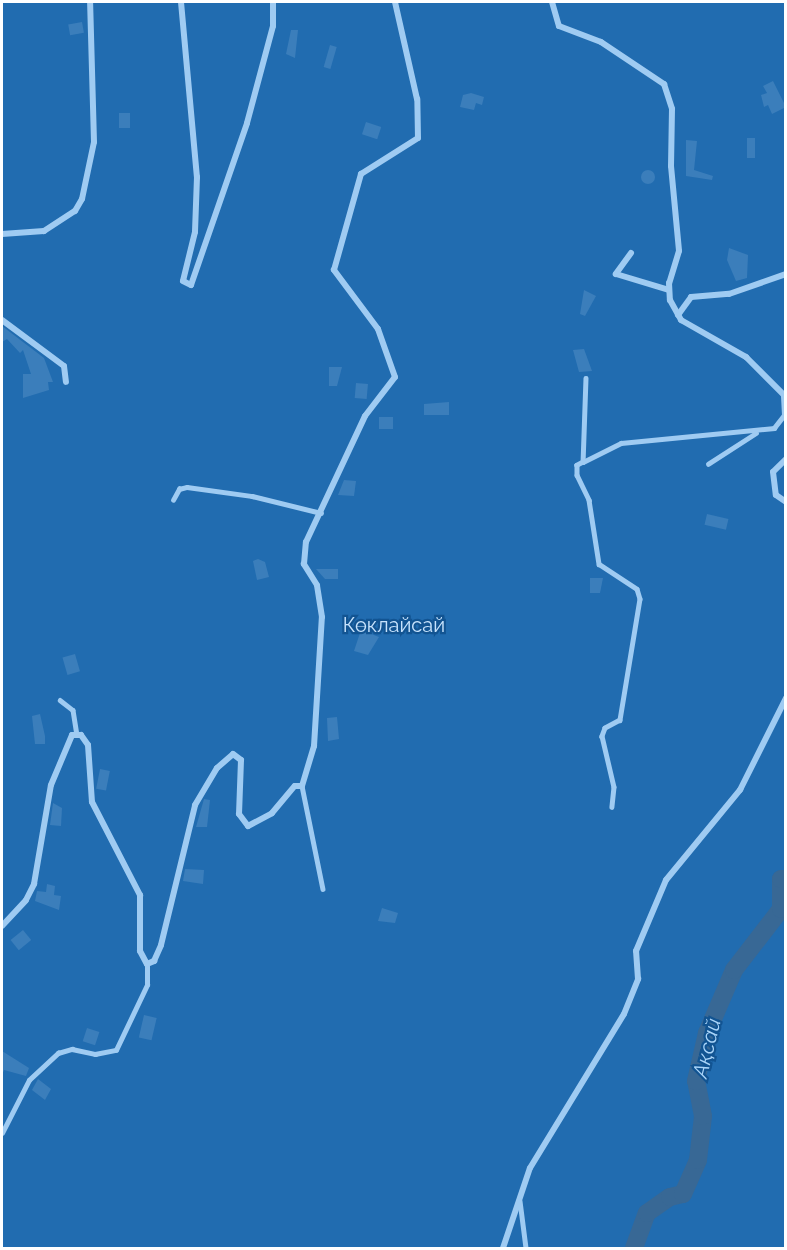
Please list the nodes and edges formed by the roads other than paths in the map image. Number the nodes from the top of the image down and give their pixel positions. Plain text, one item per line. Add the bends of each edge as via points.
1 (90, 2) edge
2 (181, 2) edge
3 (273, 2) edge
4 (395, 2) edge
5 (552, 2) edge
6 (2, 234) edge
7 (632, 252) dead end
8 (786, 274) edge
9 (669, 290) junction
10 (678, 315) junction
11 (2, 320) edge
12 (586, 378) dead end
13 (66, 382) dead end
14 (784, 396) edge
15 (758, 431) junction
16 (786, 459) edge
17 (583, 462) junction
18 (708, 464) dead end
19 (173, 500) dead end
20 (786, 502) edge
21 (321, 513) junction
22 (786, 698) edge
23 (60, 700) dead end
24 (77, 734) junction
25 (302, 786) junction
26 (612, 807) dead end
27 (323, 889) dead end
28 (2, 926) edge
29 (147, 964) junction
30 (2, 1133) edge
31 (519, 1196) junction
32 (503, 1246) edge
33 (526, 1248) edge

1 - 6 street via 94,142 82,199 75,211 44,231
2 - 3 street via 196,177 195,232 183,281 191,285 247,123 273,26
4 - 21 street via 417,99 418,138 361,174 334,270 378,329 395,377 365,416
5 - 9 street via 559,26 601,42 664,84 672,109 671,166 679,251
7 - 9 street via 616,274
8 - 10 street via 729,294 691,297 678,309
9 - 10 street
10 - 14 street via 746,357
11 - 13 street via 64,366
12 - 17 lane
14 - 15 lane via 781,423
15 - 17 lane via 673,435 621,443
15 - 18 lane
16 - 20 street via 773,472 776,495
17 - 26 lane via 577,465 577,475 589,500 599,564 637,589 640,599 620,720 605,728 602,736 614,787
19 - 21 lane via 178,489 187,488 252,496
21 - 25 street via 303,555 321,597 322,617 314,746
22 - 31 street via 740,790 666,880 636,951 638,979 624,1014 530,1168
23 - 24 lane via 73,710
24 - 28 street via 70,737 51,785 34,884 18,911
24 - 29 street via 88,745 92,802 140,895 140,951
25 - 27 lane
25 - 29 street via 295,786 272,813 248,826 239,814 241,760 233,754 217,768 195,805 161,945 154,961
29 - 30 lane via 147,985 116,1050 108,1054 72,1049 58,1053 29,1080
31 - 32 street
31 - 33 lane via 528,1238

